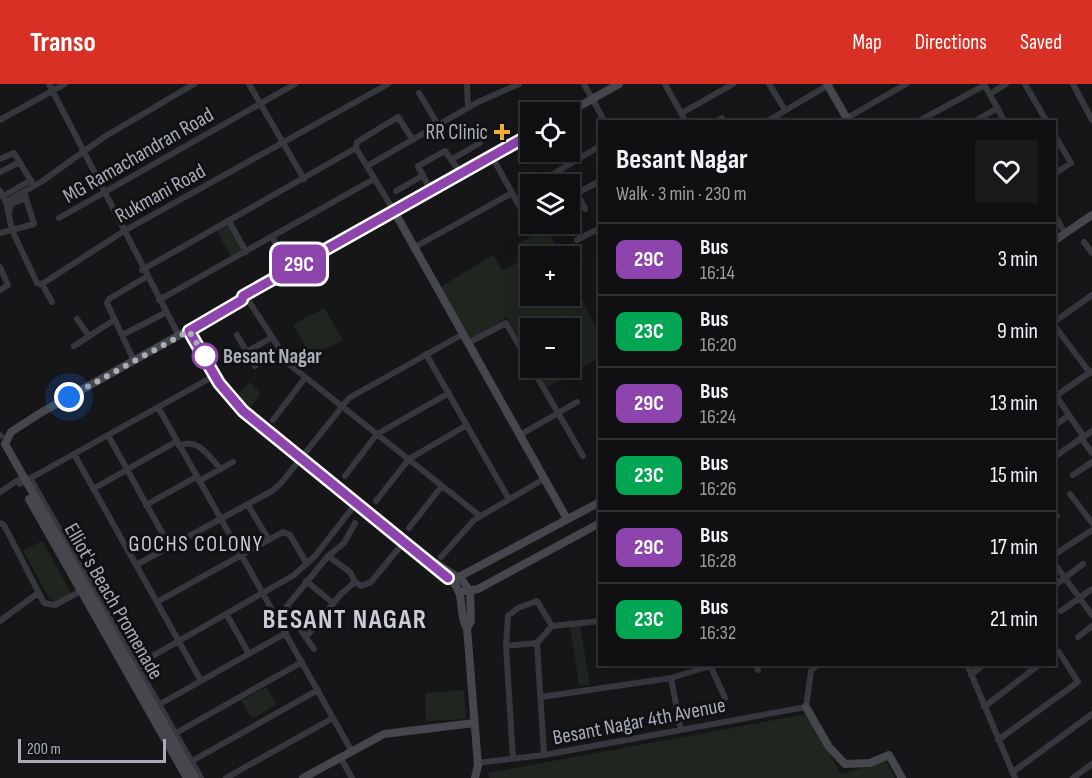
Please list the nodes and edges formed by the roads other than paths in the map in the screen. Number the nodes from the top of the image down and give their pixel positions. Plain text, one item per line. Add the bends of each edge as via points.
1 (49, 84) edge
2 (65, 84) edge
3 (194, 84) edge
4 (249, 84) edge
5 (295, 84) edge
6 (388, 84) edge
7 (467, 84) edge
8 (519, 84) edge
9 (584, 84) edge
10 (619, 84) edge
11 (665, 84) edge
12 (733, 84) edge
13 (769, 84) edge
14 (828, 84) edge
15 (906, 84) edge
16 (985, 84) edge
17 (1006, 84) edge
18 (1025, 84) edge
19 (1072, 84) edge
20 (53, 92) junction
21 (419, 93) dead end
22 (990, 94) junction
23 (592, 99) junction
24 (261, 104) junction
25 (580, 106) edge
26 (468, 108) junction
27 (998, 108) junction
28 (785, 110) junction
29 (682, 113) junction
30 (848, 119) edge
31 (0, 120) edge
32 (604, 120) edge
33 (685, 120) edge
34 (769, 120) edge
35 (921, 120) edge
36 (977, 120) edge
37 (1004, 120) edge
38 (1046, 120) edge
39 (1092, 120) edge
40 (438, 125) junction
41 (1056, 137) edge
42 (413, 140) junction
43 (520, 140) edge
44 (283, 143) junction
45 (480, 143) dead end
46 (598, 147) edge
47 (356, 148) junction
48 (84, 153) junction
49 (491, 155) junction
50 (0, 159) edge
51 (452, 159) junction
52 (20, 162) junction
53 (367, 166) junction
54 (0, 172) edge
55 (460, 172) junction
56 (1056, 173) edge
57 (553, 174) edge
58 (422, 176) junction
59 (304, 179) junction
60 (374, 179) junction
61 (598, 182) edge
62 (32, 183) junction
63 (430, 189) junction
64 (396, 191) dead end
65 (580, 191) edge
66 (104, 192) junction
67 (8, 193) edge
68 (512, 193) junction
69 (25, 195) junction
70 (580, 199) edge
71 (6, 202) junction
72 (520, 207) edge
73 (585, 209) dead end
74 (394, 211) junction
75 (1092, 215) edge
76 (1056, 217) edge
77 (59, 218) dead end
78 (229, 221) junction
79 (598, 229) edge
80 (14, 230) junction
81 (124, 231) junction
82 (0, 233) edge
83 (1065, 233) junction
84 (272, 237) junction
85 (577, 240) dead end
86 (1056, 240) edge
87 (1084, 242) dead end
88 (415, 247) junction
89 (246, 252) junction
90 (1092, 253) edge
91 (0, 267) edge
92 (291, 269) junction
93 (142, 270) junction
94 (146, 277) junction
95 (42, 284) junction
96 (0, 290) edge
97 (244, 296) junction
98 (1092, 297) edge
99 (159, 300) junction
100 (52, 302) dead end
101 (165, 313) junction
102 (77, 319) dead end
103 (114, 320) junction
104 (1056, 323) edge
105 (1056, 327) edge
106 (190, 328) junction
107 (178, 334) junction
108 (463, 334) junction
109 (237, 335) dead end
110 (88, 336) junction
111 (122, 336) junction
112 (271, 338) junction
113 (468, 343) junction
114 (74, 346) dead end
115 (520, 348) edge
116 (246, 352) junction
117 (426, 354) junction
118 (134, 359) junction
119 (255, 366) dead end
120 (1091, 372) edge
121 (214, 376) junction
122 (305, 378) junction
123 (537, 378) edge
124 (448, 393) junction
125 (1056, 396) edge
126 (1056, 398) edge
127 (577, 402) dead end
128 (341, 406) junction
129 (158, 407) junction
130 (558, 413) junction
131 (1069, 415) junction
132 (273, 420) dead end
133 (467, 425) junction
134 (1056, 425) edge
135 (1092, 431) edge
136 (377, 434) junction
137 (108, 435) junction
138 (520, 435) junction
139 (1083, 437) junction
140 (1, 440) edge
141 (178, 444) junction
142 (1092, 453) edge
143 (74, 454) junction
144 (583, 456) dead end
145 (1056, 456) edge
146 (301, 458) junction
147 (409, 459) junction
148 (233, 462) dead end
149 (1092, 462) edge
150 (221, 469) junction
151 (127, 470) junction
152 (345, 476) dead end
153 (1074, 476) dead end
154 (197, 479) junction
155 (544, 479) junction
156 (23, 481) junction
157 (442, 486) junction
158 (93, 489) junction
159 (0, 492) edge
160 (1071, 494) dead end
161 (509, 499) junction
162 (376, 501) dead end
163 (357, 502) junction
164 (598, 502) edge
165 (146, 505) junction
166 (248, 505) junction
167 (480, 516) junction
168 (567, 519) junction
169 (220, 520) junction
170 (0, 523) edge
171 (355, 523) dead end
172 (1092, 523) edge
173 (598, 524) edge
174 (409, 528) dead end
175 (1092, 530) edge
176 (269, 540) junction
177 (402, 545) junction
178 (170, 547) junction
179 (1056, 554) edge
180 (241, 556) junction
181 (328, 556) junction
182 (441, 557) dead end
183 (307, 564) junction
184 (1083, 564) dead end
185 (136, 565) junction
186 (1056, 566) edge
187 (1064, 578) junction
188 (453, 579) junction
189 (306, 581) junction
190 (355, 582) junction
191 (1056, 584) edge
192 (1092, 589) edge
193 (81, 591) junction
194 (459, 591) junction
195 (470, 591) junction
196 (38, 593) junction
197 (264, 594) junction
198 (1080, 598) junction
199 (157, 602) junction
200 (333, 603) junction
201 (1061, 611) dead end
202 (227, 615) junction
203 (1092, 615) edge
204 (0, 621) edge
205 (598, 621) edge
206 (552, 626) junction
207 (1092, 626) edge
208 (467, 628) junction
209 (286, 633) junction
210 (306, 637) junction
211 (1078, 637) dead end
212 (179, 641) junction
213 (537, 643) junction
214 (506, 646) junction
215 (314, 649) dead end
216 (1056, 653) edge
217 (249, 654) junction
218 (302, 662) junction
219 (709, 666) edge
220 (712, 666) edge
221 (816, 666) edge
222 (968, 666) edge
223 (982, 666) edge
224 (1037, 666) edge
225 (132, 668) junction
226 (971, 675) junction
227 (671, 678) junction
228 (201, 681) junction
229 (318, 690) junction
230 (541, 697) junction
231 (725, 698) dead end
232 (160, 704) junction
233 (806, 707) junction
234 (984, 707) junction
235 (1092, 714) edge
236 (333, 718) junction
237 (474, 723) junction
238 (681, 730) junction
239 (176, 734) junction
240 (998, 740) junction
241 (351, 750) junction
242 (544, 755) junction
243 (340, 757) junction
244 (513, 758) junction
245 (192, 761) junction
246 (1092, 764) edge
247 (478, 772) edge
248 (1014, 775) edge
249 (187, 778) edge
250 (195, 778) edge
251 (201, 778) edge
252 (226, 778) edge
253 (303, 778) edge
254 (352, 778) edge
255 (902, 778) edge
256 (1073, 778) edge

1 - 20 street
2 - 20 street
3 - 48 street
4 - 24 street
5 - 24 street, MG Ramachandran Road
6 - 44 street, Rukmani Road
7 - 26 street
8 - 26 street
9 - 23 street
10 - 23 street
11 - 29 street
12 - 29 street
13 - 28 street
14 - 28 street
14 - 30 street
15 - 30 street
16 - 22 street
16 - 35 street
17 - 22 street
18 - 38 street
19 - 39 street
20 - 31 street
20 - 48 street
21 - 40 street
22 - 27 street
23 - 25 street
23 - 32 street
24 - 44 street
24 - 66 street, MG Ramachandran Road
26 - 40 street
27 - 36 street
27 - 37 street
28 - 34 street
29 - 33 street
40 - 42 street
41 - 56 street via 1071,163
42 - 47 street via 398,117 358,140
42 - 53 street
43 - 49 street
44 - 59 street
44 - 81 street, Rukmani Road
45 - 51 street
46 - 57 street
47 - 53 street
47 - 59 street
48 - 62 street
48 - 66 street
49 - 55 street
49 - 68 street
50 - 52 street via 14,153
51 - 55 street
51 - 58 street via 445,151 427,161 417,167
52 - 54 street
52 - 62 street
53 - 60 street
55 - 63 street
58 - 63 street
58 - 64 street
59 - 78 street
60 - 74 street
60 - 84 street
61 - 65 street
62 - 67 street
62 - 69 street
63 - 74 street
66 - 77 street, MG Ramachandran Road
66 - 81 street
67 - 69 street
67 - 71 street
67 - 71 street
68 - 72 street
68 - 88 street
69 - 80 street via 10,205
69 - 80 street via 34,224
70 - 73 street
71 - 80 street
74 - 88 street
74 - 92 street
75 - 83 street
76 - 83 street
78 - 89 street
78 - 93 street
79 - 85 street
80 - 82 street
80 - 95 street via 35,279
81 - 93 street
81 - 95 street, Rukmani Road
83 - 86 street
84 - 89 street
84 - 92 street
87 - 90 street
88 - 108 street
89 - 99 street
91 - 96 street via 8,285
92 - 97 street
93 - 94 street
94 - 99 street
94 - 103 street via 107,301
95 - 100 street
97 - 106 street
97 - 112 street
98 - 104 street
99 - 101 street
101 - 107 street
101 - 111 street
102 - 110 street
103 - 110 street
103 - 111 street
105 - 120 street
106 - 107 street
106 - 121 street
107 - 118 street
108 - 113 street
108 - 117 street
109 - 116 street
110 - 114 street
111 - 118 street
112 - 116 street
112 - 122 street via 283,358
113 - 115 street via 506,323
113 - 138 street
116 - 119 street
117 - 124 street
117 - 128 street
118 - 140 street via 44,409
120 - 125 street
121 - 129 street
121 - 146 street via 243,411
122 - 128 street
122 - 132 street
123 - 130 street
124 - 133 street
124 - 136 street
126 - 131 street
127 - 130 street
128 - 136 street
128 - 146 street
129 - 137 street
129 - 141 street
130 - 138 street
130 - 144 street
131 - 134 street
131 - 139 street
133 - 147 street
133 - 161 street
135 - 139 street
136 - 147 street
136 - 152 street
137 - 143 street
137 - 151 street
138 - 155 street
139 - 142 street
139 - 145 street
140 - 156 street, Elliot's Beach Promenade
141 - 150 street via 195,443
141 - 151 street
141 - 154 street
143 - 156 street
143 - 158 street
146 - 163 street
146 - 166 street via 278,487
147 - 157 street
147 - 162 street
148 - 150 street
149 - 153 street
150 - 154 street
151 - 158 street
151 - 165 street
154 - 165 street
154 - 169 street
155 - 161 street
155 - 168 street
156 - 159 street
156 - 193 street, Elliot's Beach Promenade
156 - 225 street, Elliot's Beach Promenade
157 - 167 street
157 - 174 street
158 - 185 street
160 - 172 street
161 - 167 street
163 - 177 street
163 - 183 street
164 - 168 street
165 - 178 street
166 - 169 street
166 - 176 street
167 - 182 street
168 - 188 street
169 - 178 street
169 - 180 street
170 - 196 street
171 - 181 street via 344,543
173 - 195 street
175 - 179 street
176 - 180 street
176 - 183 street via 287,533
177 - 188 street via 421,551
177 - 190 street via 371,582 361,586
178 - 185 street
180 - 197 street
180 - 199 street
181 - 189 street
181 - 190 street via 350,572
183 - 197 street
184 - 187 street
185 - 199 street
186 - 187 street
187 - 191 street
187 - 198 street
188 - 194 street
188 - 195 street
189 - 200 street
189 - 210 street via 287,606
190 - 200 street
192 - 198 street
193 - 196 street via 51,606
193 - 225 street, Elliot's Beach Promenade
194 - 195 street
194 - 208 street
195 - 208 street via 471,621
196 - 204 street
197 - 202 street
197 - 209 street
198 - 201 street
198 - 203 street
199 - 212 street
200 - 210 street
202 - 212 street
202 - 217 street
205 - 206 street
206 - 213 street
206 - 214 street via 537,601 518,608 508,616
207 - 211 street
208 - 237 street
209 - 217 street
209 - 218 street
210 - 215 street
212 - 225 street
212 - 228 street
213 - 214 street
213 - 230 street
214 - 244 street
216 - 240 street via 1078,681
217 - 228 street
218 - 229 street
218 - 239 street
219 - 227 street
220 - 231 street
221 - 233 street via 811,671
222 - 226 street
223 - 226 street
224 - 234 street
225 - 232 street
225 - 249 street, Elliot's Beach Promenade
225 - 250 street, Elliot's Beach Promenade
226 - 234 street
227 - 230 street
227 - 238 street
228 - 232 street
229 - 236 street
229 - 245 street
230 - 242 street
232 - 239 street
233 - 238 street, Besant Nagar 4th Avenue
233 - 255 street via 829,747 845,764 870,763 889,755
234 - 240 street
235 - 248 street
236 - 241 street
236 - 252 street
237 - 241 street via 399,730
237 - 247 street
238 - 242 street, Besant Nagar 4th Avenue
239 - 245 street
240 - 248 street
241 - 243 street
242 - 244 street, Besant Nagar 4th Avenue
243 - 253 street
243 - 254 street
244 - 247 street, Besant Nagar 4th Avenue
245 - 251 street
246 - 256 street

